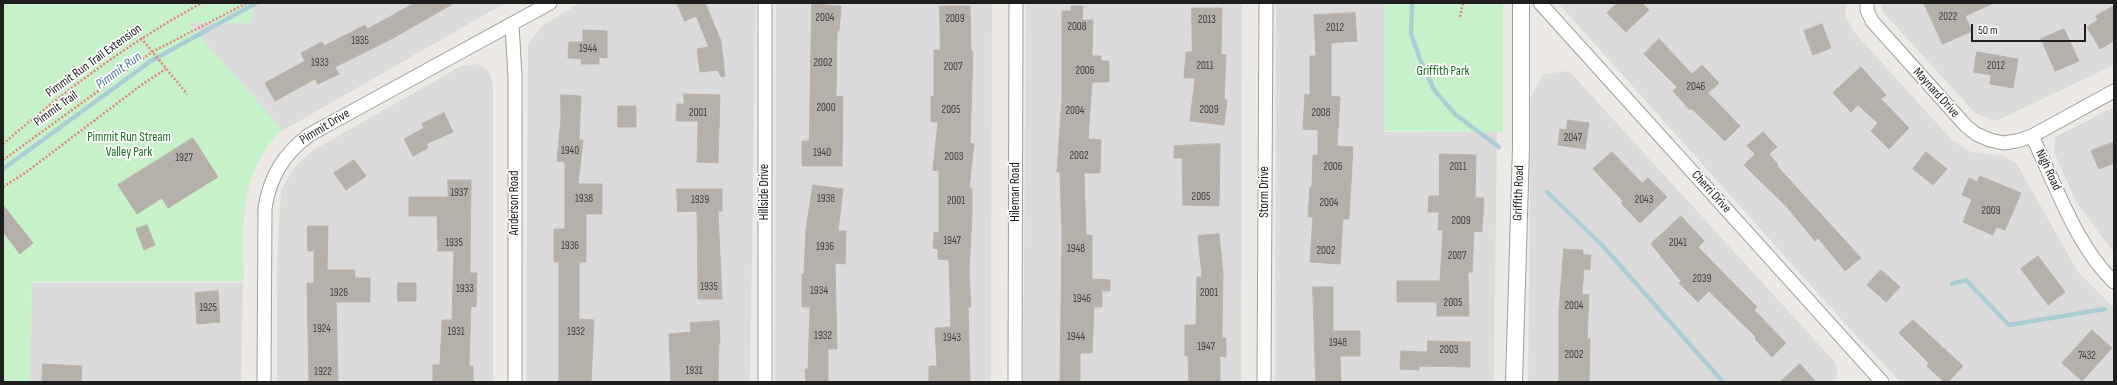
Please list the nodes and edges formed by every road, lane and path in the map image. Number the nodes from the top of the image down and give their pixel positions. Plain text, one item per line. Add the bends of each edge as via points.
1 (202, 3) edge
2 (247, 3) edge
3 (550, 3) edge
4 (765, 3) edge
5 (1016, 3) edge
6 (1266, 3) edge
7 (1463, 3) edge
8 (1521, 3) edge
9 (1540, 3) edge
10 (1867, 3) edge
11 (1460, 17) dead end
12 (512, 24) junction
13 (141, 38) junction
14 (152, 52) junction
15 (166, 68) junction
16 (2114, 91) edge
17 (187, 94) dead end
18 (2032, 136) junction
19 (3, 144) edge
20 (3, 160) edge
21 (3, 187) edge
22 (2114, 282) edge
23 (1879, 381) edge
24 (264, 382) edge
25 (515, 382) edge
26 (765, 382) edge
27 (1015, 382) edge
28 (1264, 382) edge
29 (1514, 382) edge

1 - 13 path, Pimmit Run Trail Extension
2 - 14 path, Pimmit Trail
3 - 12 street, Pimmit Drive
4 - 26 street, Hillside Drive
5 - 27 street, Hileman Road
6 - 28 street, Storm Drive
7 - 11 path
8 - 29 street, Griffith Road via 1521,148
9 - 23 street, Cherri Drive
10 - 18 street, Maynard Drive via 1872,22 1966,126 1976,134 2004,143
12 - 24 street, Pimmit Drive via 308,135 284,157 274,175 265,208
12 - 25 street, Anderson Road via 515,77
13 - 14 path
13 - 19 path, Pimmit Run Trail Extension
14 - 15 path
14 - 20 path, Pimmit Trail
15 - 17 path
15 - 21 path
16 - 18 street, Nigh Road
18 - 22 street, Nigh Road via 2077,230

